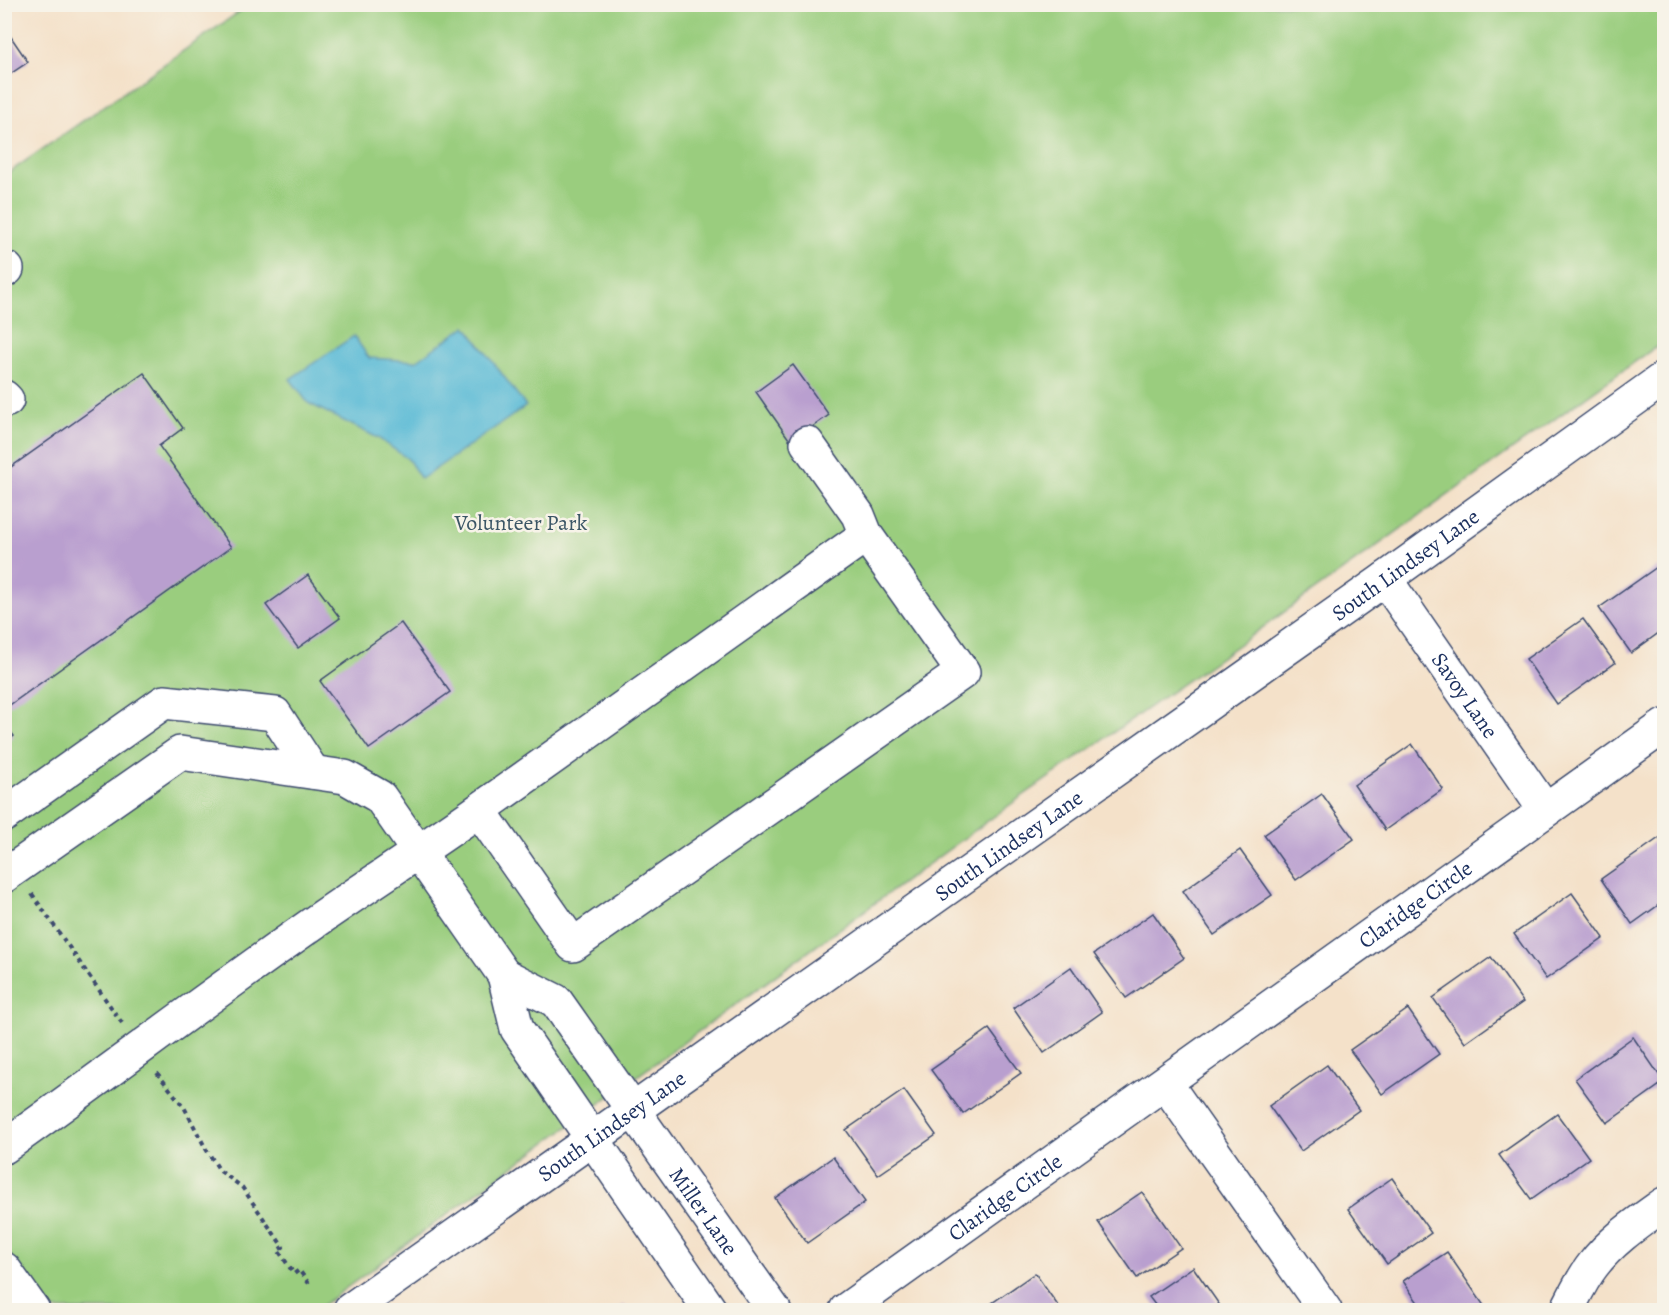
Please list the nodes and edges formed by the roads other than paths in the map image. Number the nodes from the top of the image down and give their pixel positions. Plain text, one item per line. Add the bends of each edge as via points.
1 (1665, 378) edge
2 (807, 443) dead end
3 (866, 535) junction
4 (1385, 579) junction
5 (1665, 726) edge
6 (313, 772) junction
7 (479, 810) junction
8 (1545, 810) junction
9 (4, 815) edge
10 (419, 853) junction
11 (4, 876) edge
12 (504, 975) junction
13 (1166, 1084) junction
14 (635, 1110) junction
15 (592, 1140) junction
16 (4, 1147) edge
17 (1665, 1204) edge
18 (4, 1269) edge
19 (33, 1311) edge
20 (350, 1311) edge
21 (710, 1311) edge
22 (774, 1311) edge
23 (846, 1311) edge
24 (1325, 1311) edge
25 (1567, 1311) edge

1 - 4 street, South Lindsey Lane
2 - 3 street via 858,515
3 - 7 street
3 - 7 street via 963,672 573,945
4 - 8 street, Savoy Lane
4 - 14 street, South Lindsey Lane
5 - 8 street, Claridge Circle
6 - 9 street via 275,714 164,702
6 - 10 street via 345,777 380,797
6 - 11 street via 180,753
7 - 10 street
8 - 13 street, Claridge Circle
10 - 12 street
10 - 16 street via 325,915
12 - 14 street, Miller Lane via 556,1001
12 - 15 street via 517,1029
13 - 23 street, Claridge Circle
13 - 24 street
14 - 15 street, South Lindsey Lane
14 - 22 street, Miller Lane
15 - 20 street, South Lindsey Lane
15 - 21 street
17 - 25 street via 1609,1247 1592,1266
18 - 19 street

